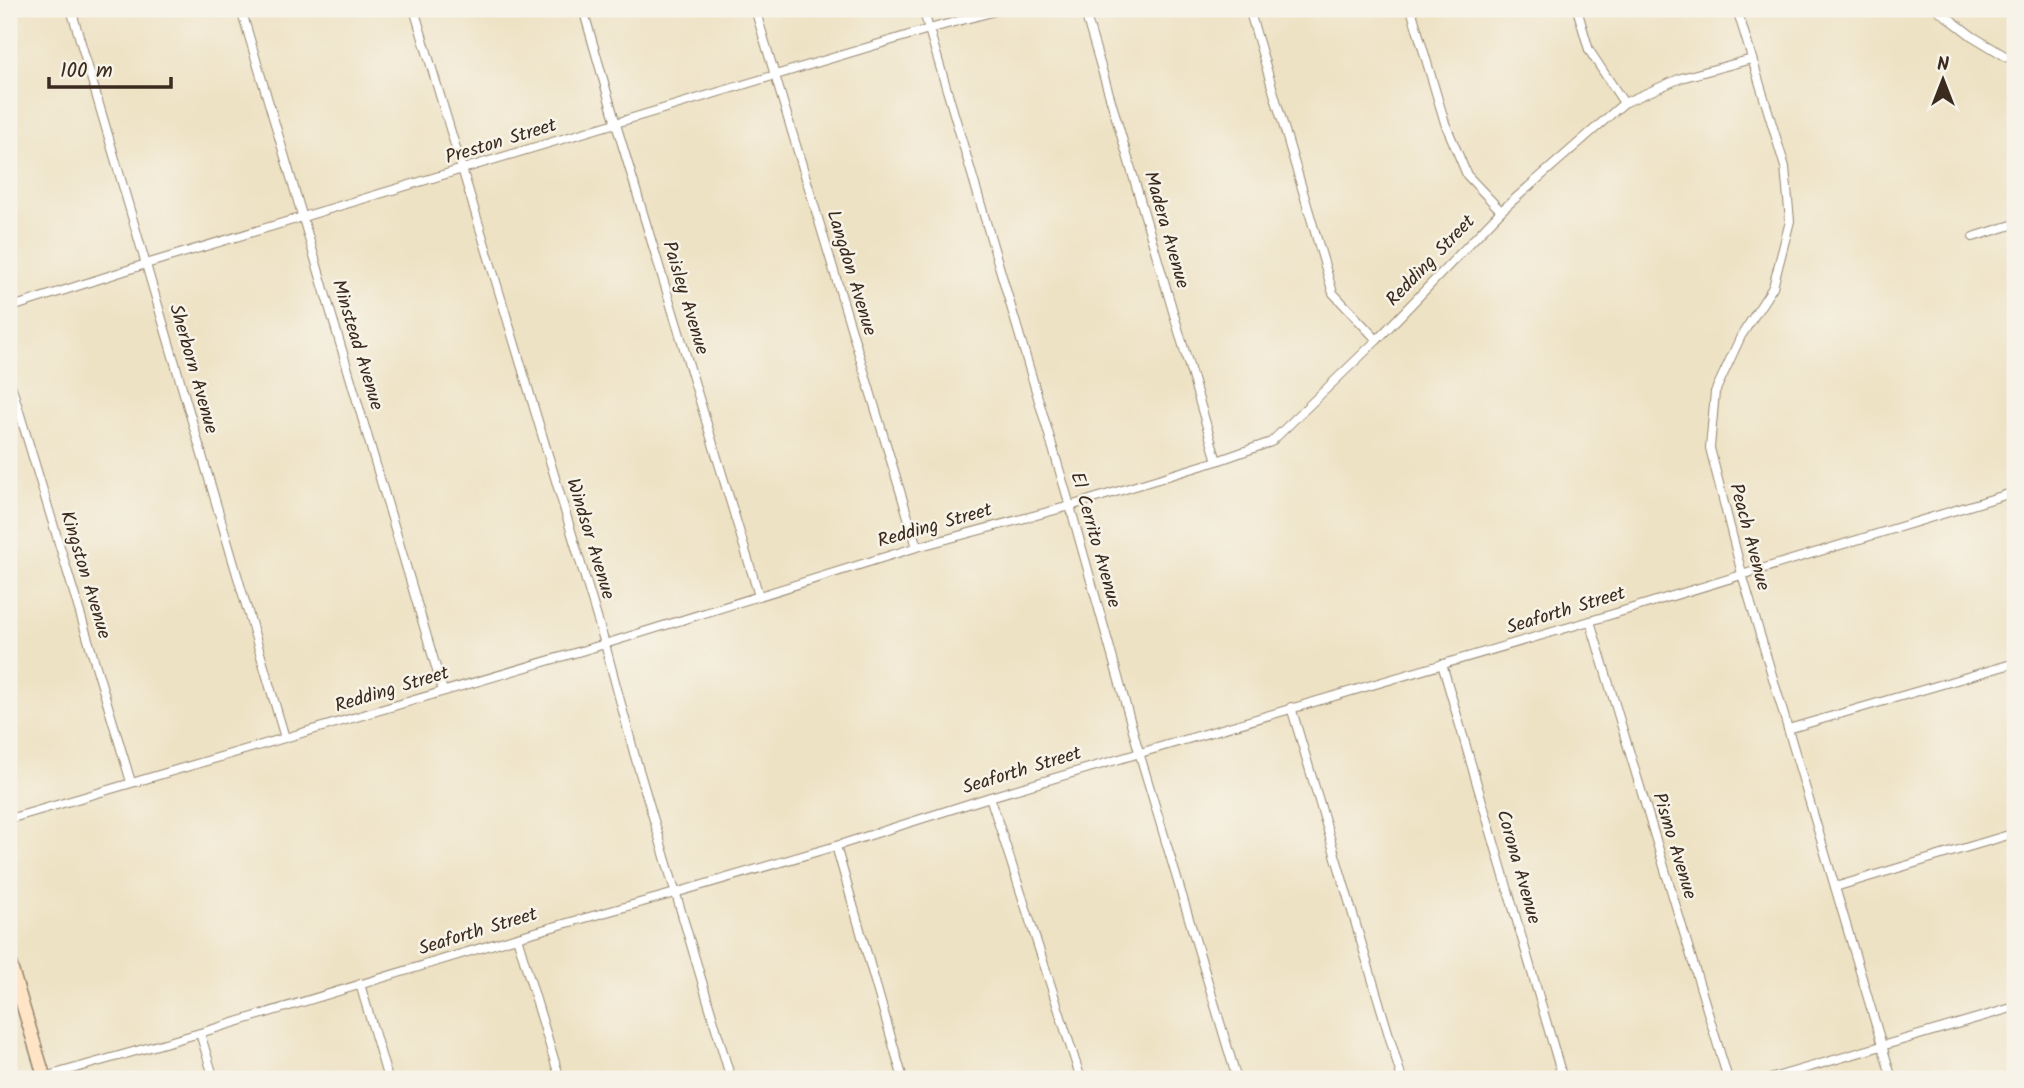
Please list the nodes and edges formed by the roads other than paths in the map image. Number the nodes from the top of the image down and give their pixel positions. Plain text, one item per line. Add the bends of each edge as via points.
1 (71, 9) edge
2 (241, 9) edge
3 (414, 9) edge
4 (583, 9) edge
5 (755, 9) edge
6 (923, 9) edge
7 (1003, 9) edge
8 (1084, 9) edge
9 (1248, 9) edge
10 (1411, 9) edge
11 (1577, 9) edge
12 (1737, 9) edge
13 (1937, 9) edge
14 (929, 29) junction
15 (1752, 59) junction
16 (2015, 62) edge
17 (774, 76) junction
18 (1623, 103) junction
19 (616, 124) junction
20 (463, 170) junction
21 (1502, 211) junction
22 (303, 219) junction
23 (2015, 224) edge
24 (1973, 237) dead end
25 (146, 264) junction
26 (9, 308) edge
27 (1377, 340) junction
28 (9, 378) edge
29 (1217, 461) junction
30 (2015, 492) edge
31 (1070, 506) junction
32 (917, 547) junction
33 (1742, 573) junction
34 (759, 596) junction
35 (1590, 621) junction
36 (605, 644) junction
37 (2015, 663) edge
38 (1443, 664) junction
39 (443, 691) junction
40 (1292, 707) junction
41 (1788, 729) junction
42 (285, 738) junction
43 (1139, 752) junction
44 (131, 782) junction
45 (990, 797) junction
46 (9, 819) edge
47 (2015, 833) edge
48 (836, 846) junction
49 (1835, 887) junction
50 (676, 893) junction
51 (517, 937) junction
52 (9, 960) edge
53 (360, 984) junction
54 (2015, 1007) edge
55 (200, 1033) junction
56 (1881, 1045) junction
57 (42, 1079) edge
58 (214, 1079) edge
59 (388, 1079) edge
60 (560, 1079) edge
61 (731, 1079) edge
62 (904, 1079) edge
63 (1081, 1079) edge
64 (1237, 1079) edge
65 (1402, 1079) edge
66 (1563, 1079) edge
67 (1728, 1079) edge
68 (1769, 1079) edge
69 (1892, 1079) edge

1 - 25 street, Sherborn Avenue
2 - 22 street, Minstead Avenue
3 - 20 street, Windsor Avenue
4 - 19 street, Paisley Avenue
5 - 17 street, Langdon Avenue
6 - 14 street, El Cerrito Avenue
7 - 14 street, Preston Street
8 - 29 street, Madera Avenue
9 - 27 street via 1333,293
10 - 21 street via 1445,123 1467,175
11 - 18 street via 1589,50
12 - 15 street, Peach Avenue
13 - 16 street
14 - 17 street, Preston Street
14 - 31 street, El Cerrito Avenue
15 - 18 street, Redding Street via 1681,78
15 - 33 street, Peach Avenue via 1785,167 1790,221 1773,287 1741,336 1715,392 1710,448
17 - 19 street, Preston Street
17 - 32 street, Langdon Avenue
18 - 21 street, Redding Street
19 - 20 street, Preston Street
19 - 34 street, Paisley Avenue
20 - 22 street, Preston Street
20 - 36 street, Windsor Avenue
21 - 27 street, Redding Street
22 - 25 street, Preston Street
22 - 39 street, Minstead Avenue
23 - 24 street
25 - 26 street, Preston Street
25 - 42 street, Sherborn Avenue
27 - 29 street, Redding Street via 1270,442
28 - 44 street, Kingston Avenue
29 - 31 street, Redding Street
30 - 33 street, Seaforth Street
31 - 32 street, Redding Street
31 - 43 street, El Cerrito Avenue
32 - 34 street, Redding Street
33 - 35 street, Seaforth Street
33 - 41 street, Peach Avenue
34 - 36 street, Redding Street
35 - 38 street, Seaforth Street
35 - 67 street, Pismo Avenue
36 - 39 street, Redding Street
36 - 50 street, Windsor Avenue
37 - 41 street
38 - 40 street, Seaforth Street
38 - 66 street, Corona Avenue
39 - 42 street, Redding Street
40 - 43 street, Seaforth Street
40 - 65 street
41 - 49 street, Peach Avenue
42 - 44 street, Redding Street
43 - 45 street, Seaforth Street
43 - 64 street, El Cerrito Avenue
44 - 46 street, Redding Street
45 - 48 street, Seaforth Street
45 - 63 street
47 - 49 street
48 - 50 street, Seaforth Street
48 - 62 street
49 - 56 street, Peach Avenue
50 - 51 street, Seaforth Street
50 - 61 street, Windsor Avenue
51 - 53 street, Seaforth Street
51 - 60 street
52 - 57 main road
53 - 55 street, Seaforth Street
53 - 59 street
54 - 56 street
55 - 57 street, Seaforth Street
55 - 58 street
56 - 68 street
56 - 69 street, Peach Avenue

